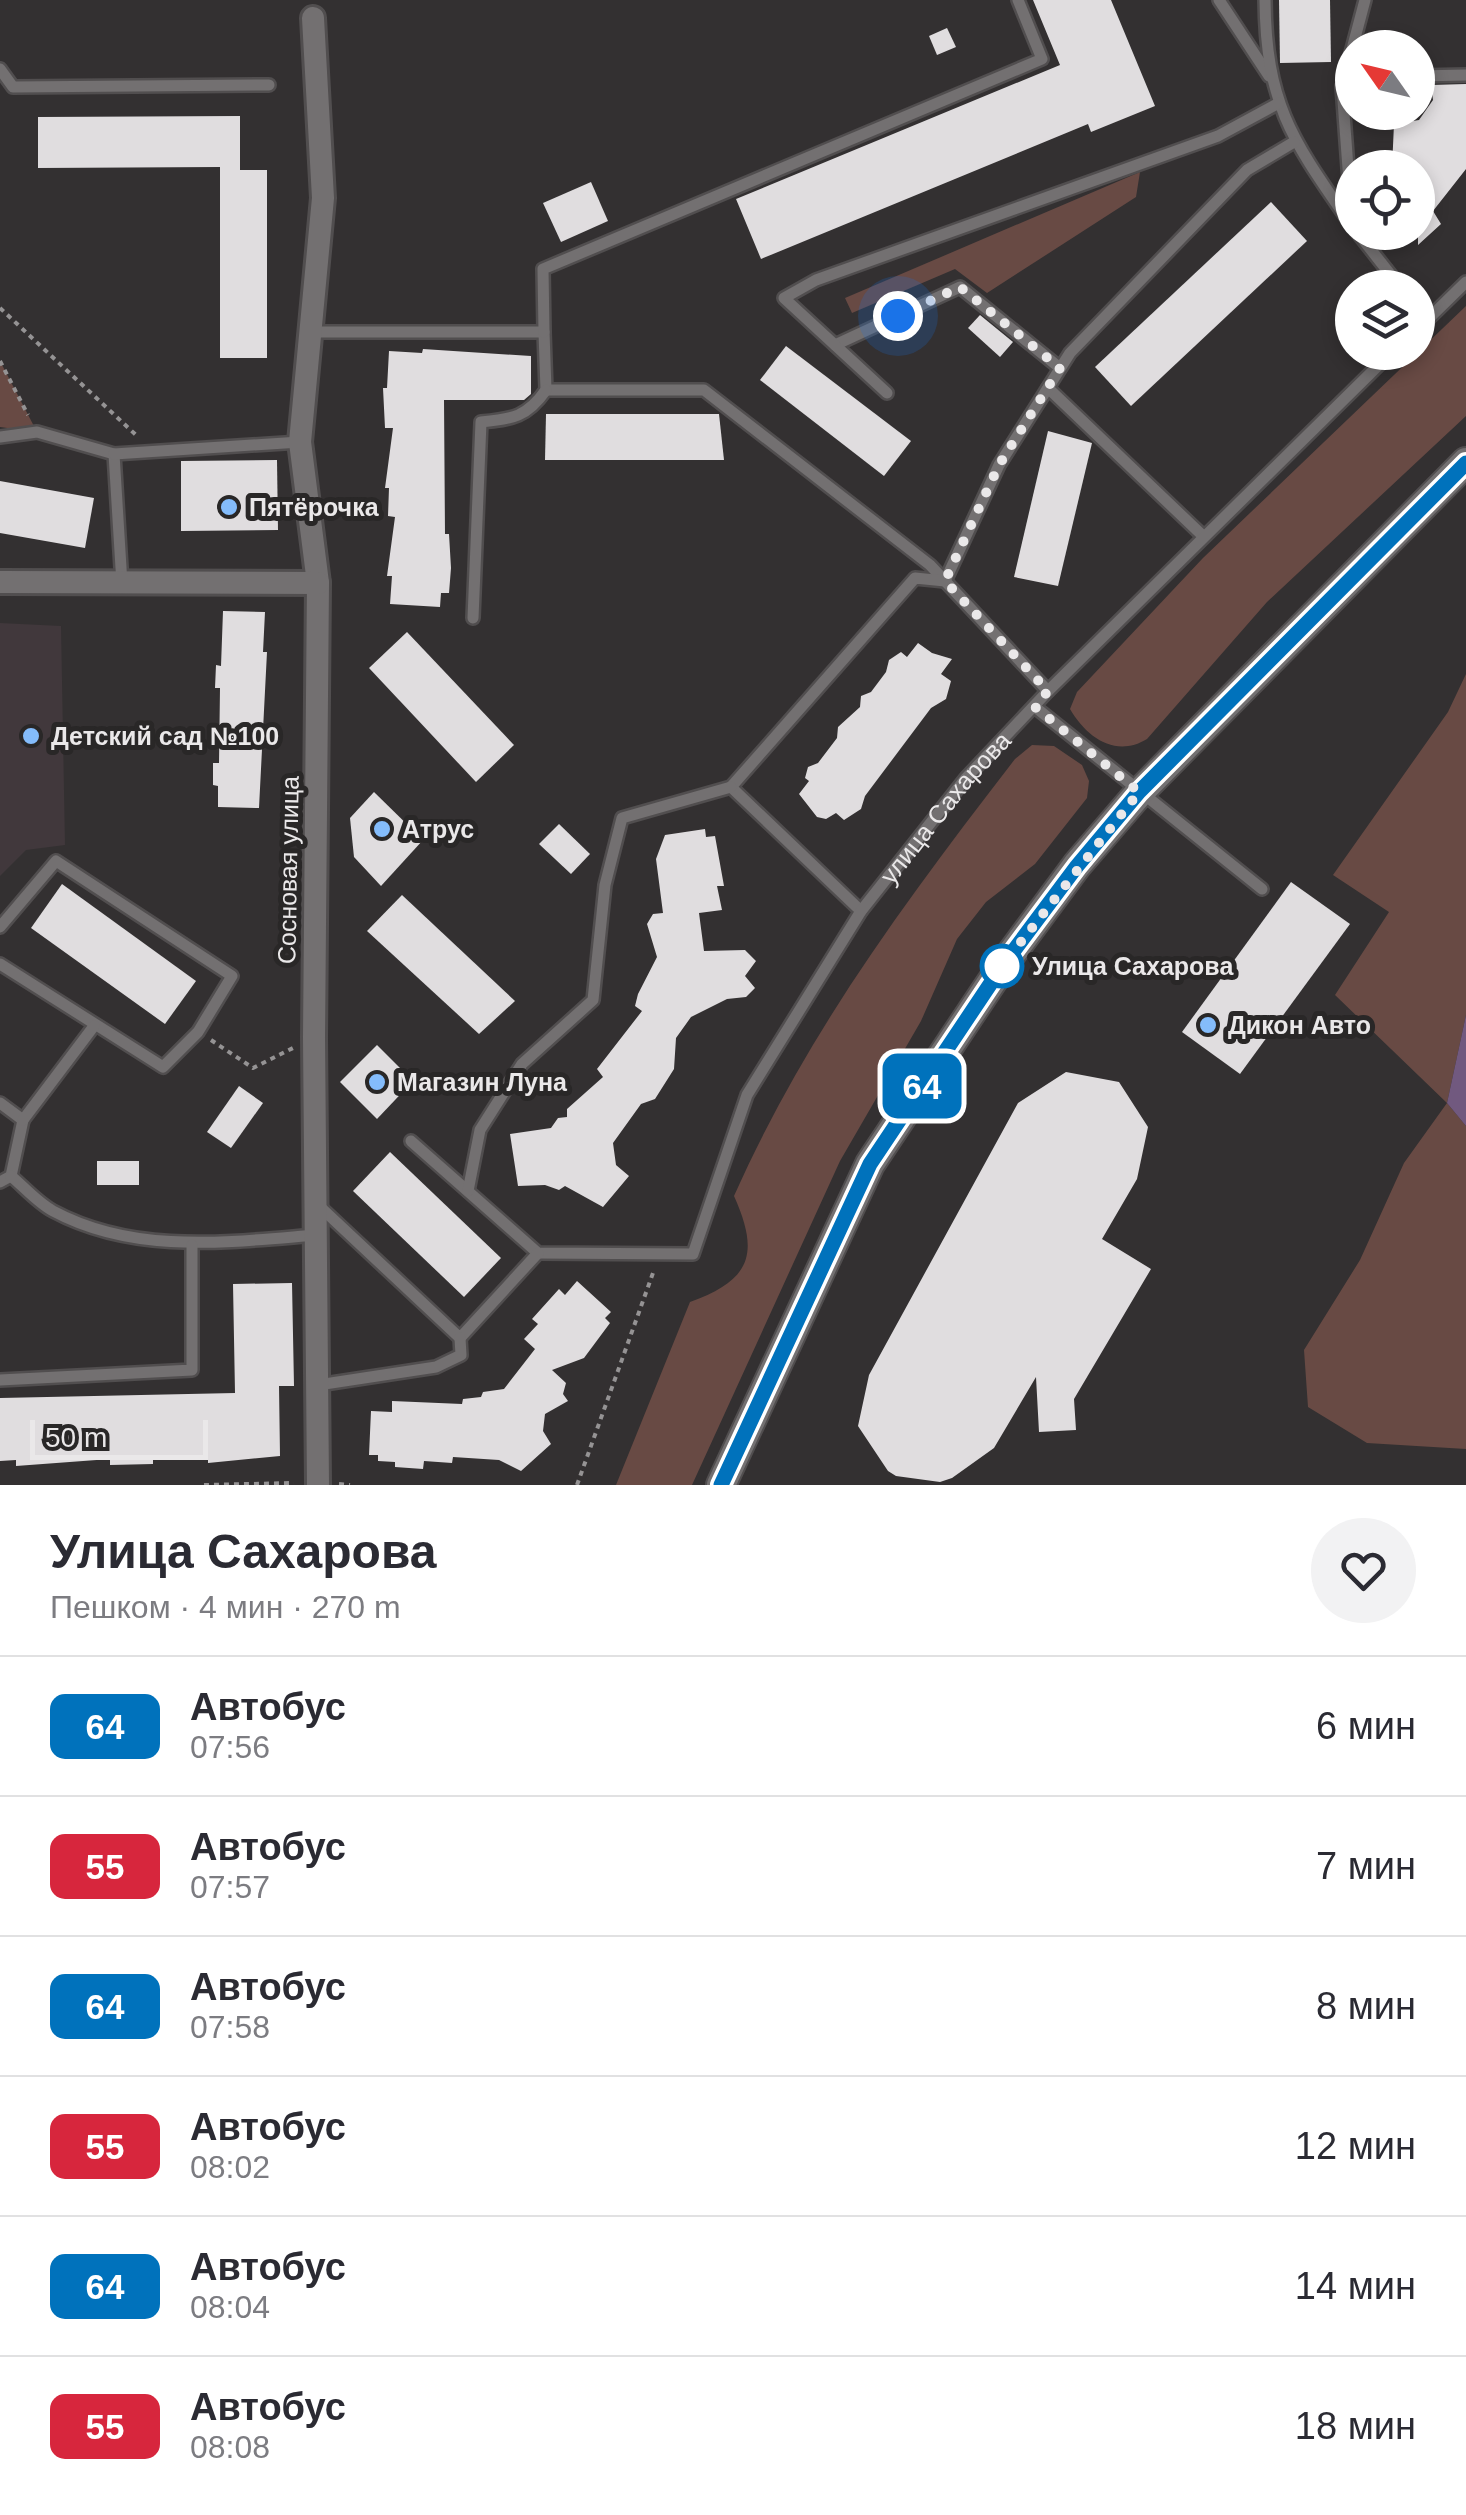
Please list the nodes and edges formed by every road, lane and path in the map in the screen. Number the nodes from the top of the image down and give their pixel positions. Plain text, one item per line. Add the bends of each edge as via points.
1 (1018, 0) edge
2 (1219, 0) edge
3 (1265, 0) edge
4 (1365, 0) edge
5 (313, 18) dead end
6 (1359, 30) edge
7 (0, 69) edge
8 (1466, 74) edge
9 (1435, 75) edge
10 (1269, 77) junction
11 (268, 85) dead end
12 (1279, 103) junction
13 (1294, 142) junction
14 (1335, 201) edge
15 (1371, 250) edge
16 (1387, 270) edge
17 (1466, 282) edge
18 (0, 308) edge
19 (1435, 312) edge
20 (310, 332) junction
21 (544, 332) junction
22 (835, 346) junction
23 (0, 361) edge
24 (1060, 368) junction
25 (1373, 370) edge
26 (1048, 388) junction
27 (546, 390) junction
28 (887, 394) dead end
29 (37, 432) junction
30 (0, 437) edge
31 (300, 442) junction
32 (154, 452) junction
33 (114, 454) junction
34 (1466, 462) edge
35 (1202, 535) junction
36 (945, 581) junction
37 (0, 582) edge
38 (318, 583) junction
39 (122, 584) junction
40 (473, 618) dead end
41 (1048, 691) junction
42 (1035, 707) junction
43 (731, 787) junction
44 (1139, 792) junction
45 (1262, 889) dead end
46 (861, 911) junction
47 (0, 927) edge
48 (0, 964) edge
49 (94, 1026) junction
50 (198, 1032) junction
51 (314, 1038) junction
52 (0, 1103) edge
53 (23, 1120) junction
54 (412, 1140) dead end
55 (6, 1179) edge
56 (468, 1191) junction
57 (318, 1204) junction
58 (318, 1235) junction
59 (192, 1246) junction
60 (538, 1253) junction
61 (659, 1254) junction
62 (460, 1338) junction
63 (0, 1380) edge
64 (318, 1384) junction
65 (318, 1484) edge
66 (204, 1485) edge
67 (350, 1485) edge
68 (578, 1485) edge
69 (721, 1485) edge

1 - 21 lane via 1042,59 543,269
2 - 10 lane
3 - 10 lane
4 - 6 lane
5 - 20 street, Сосновая улица via 323,198
7 - 11 lane via 13,87
8 - 9 lane
10 - 12 lane
12 - 13 lane
12 - 22 lane via 1218,136 816,280 784,298
13 - 14 lane
13 - 24 lane via 1247,170
15 - 16 lane
17 - 19 lane
18 - 32 path
20 - 21 lane
20 - 31 street, Сосновая улица
21 - 27 lane
22 - 24 lane via 960,287
22 - 28 lane
23 - 29 path
24 - 26 lane
25 - 35 lane, улица Сахарова
26 - 35 lane
26 - 36 lane via 999,465
27 - 36 lane via 704,390
27 - 40 lane via 516,419 481,422
29 - 30 lane
29 - 33 lane
31 - 32 lane
31 - 38 street, Сосновая улица
32 - 33 lane
33 - 39 lane
34 - 44 street
35 - 41 lane, улица Сахарова
36 - 41 lane
36 - 43 lane via 915,578
37 - 39 street
38 - 39 street
38 - 51 street, Сосновая улица
41 - 42 lane, улица Сахарова
42 - 44 lane
42 - 46 lane, улица Сахарова via 966,778
43 - 46 lane
43 - 56 lane via 622,818 604,885 594,1000 522,1064 480,1130
44 - 45 lane
44 - 69 street via 1003,965 870,1164
46 - 61 lane, улица Сахарова via 747,1095 693,1254
47 - 50 lane via 56,861 232,976
48 - 49 lane
49 - 50 lane via 163,1066
49 - 53 lane
50 - 51 path via 252,1068
51 - 57 street, Сосновая улица
52 - 53 lane
53 - 55 lane
54 - 56 lane
55 - 59 lane via 52,1210 118,1234
56 - 60 lane
57 - 58 street, Сосновая улица
57 - 62 lane
58 - 59 lane
58 - 64 street, Сосновая улица
59 - 63 lane via 192,1370
60 - 61 lane
60 - 62 lane
61 - 68 path
62 - 64 lane via 461,1355 436,1367
64 - 65 street, Сосновая улица
65 - 66 path
65 - 67 path

